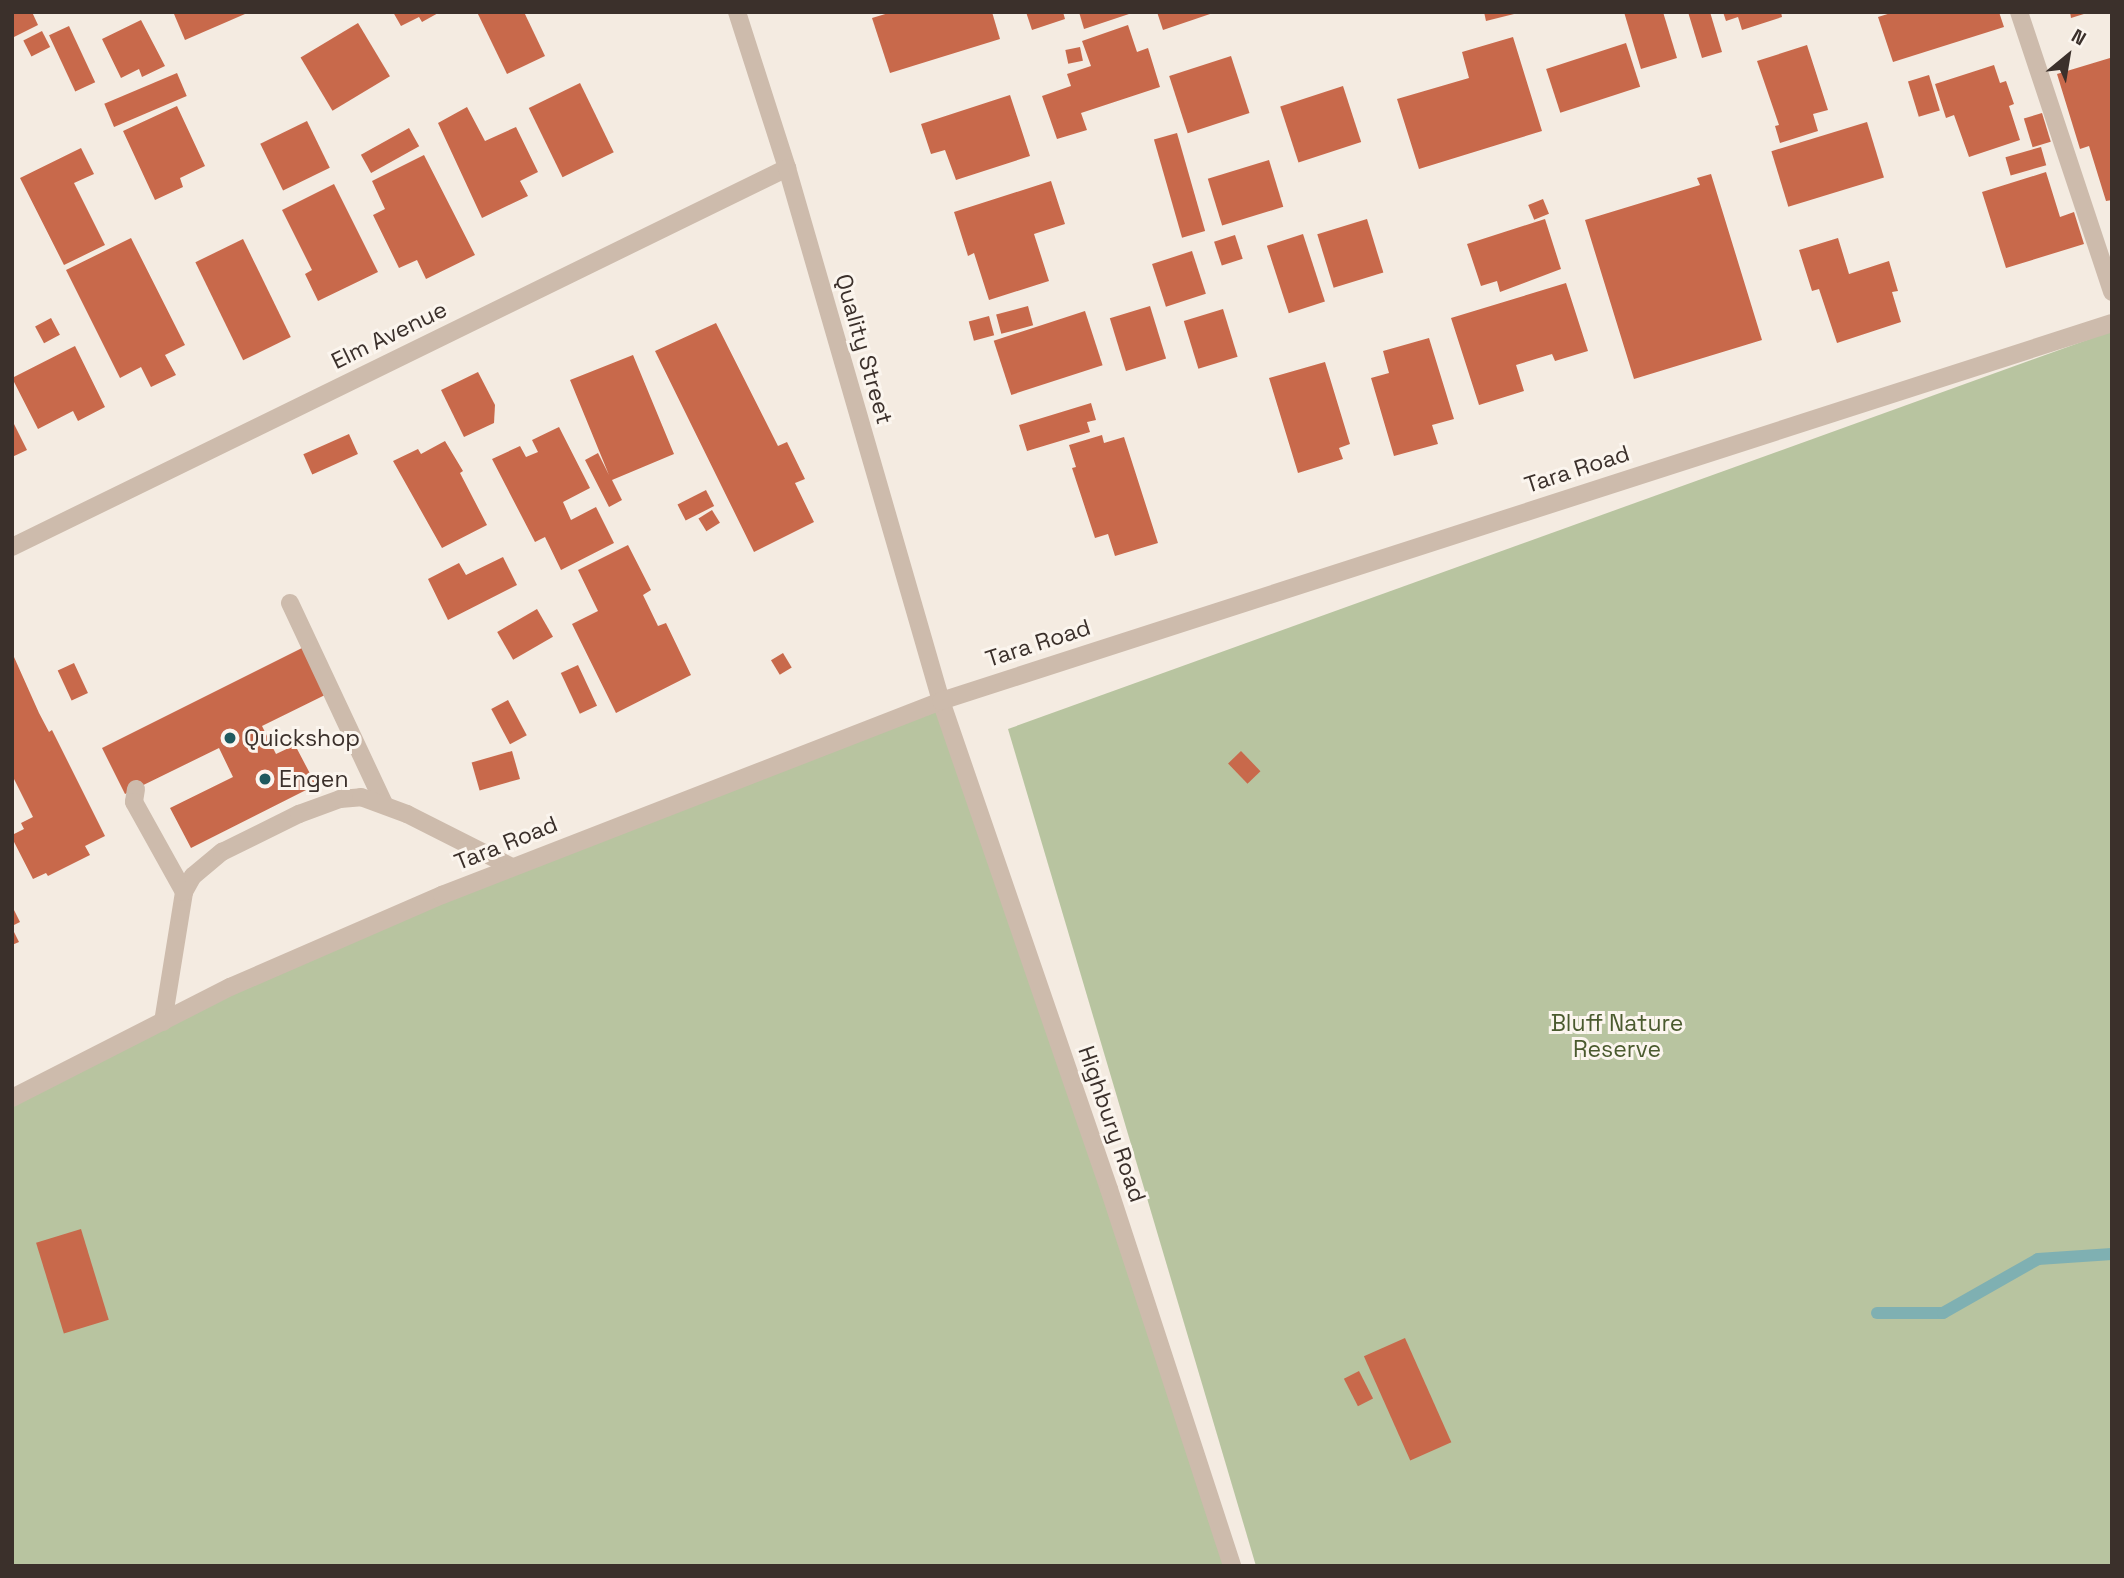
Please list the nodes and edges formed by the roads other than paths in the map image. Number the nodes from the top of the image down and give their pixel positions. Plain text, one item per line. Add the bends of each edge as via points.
1 (737, 12) edge
2 (2019, 12) edge
3 (787, 168) junction
4 (2112, 292) edge
5 (2112, 323) edge
6 (12, 547) edge
7 (290, 603) dead end
8 (941, 701) junction
9 (136, 789) dead end
10 (384, 804) junction
11 (512, 867) junction
12 (184, 892) junction
13 (163, 1022) junction
14 (12, 1098) edge
15 (1232, 1566) edge

1 - 3 street, Quality Street
2 - 4 street
3 - 6 street, Elm Avenue
3 - 8 street, Quality Street
5 - 8 street, Tara Road
7 - 10 street
8 - 11 street, Tara Road
8 - 15 street, Highbury Road via 1109,1189
9 - 12 street via 134,802
10 - 11 street
10 - 12 street via 361,797 340,799 299,814 222,852 193,876
11 - 13 street, Tara Road via 230,987
12 - 13 street
13 - 14 street, Tara Road

